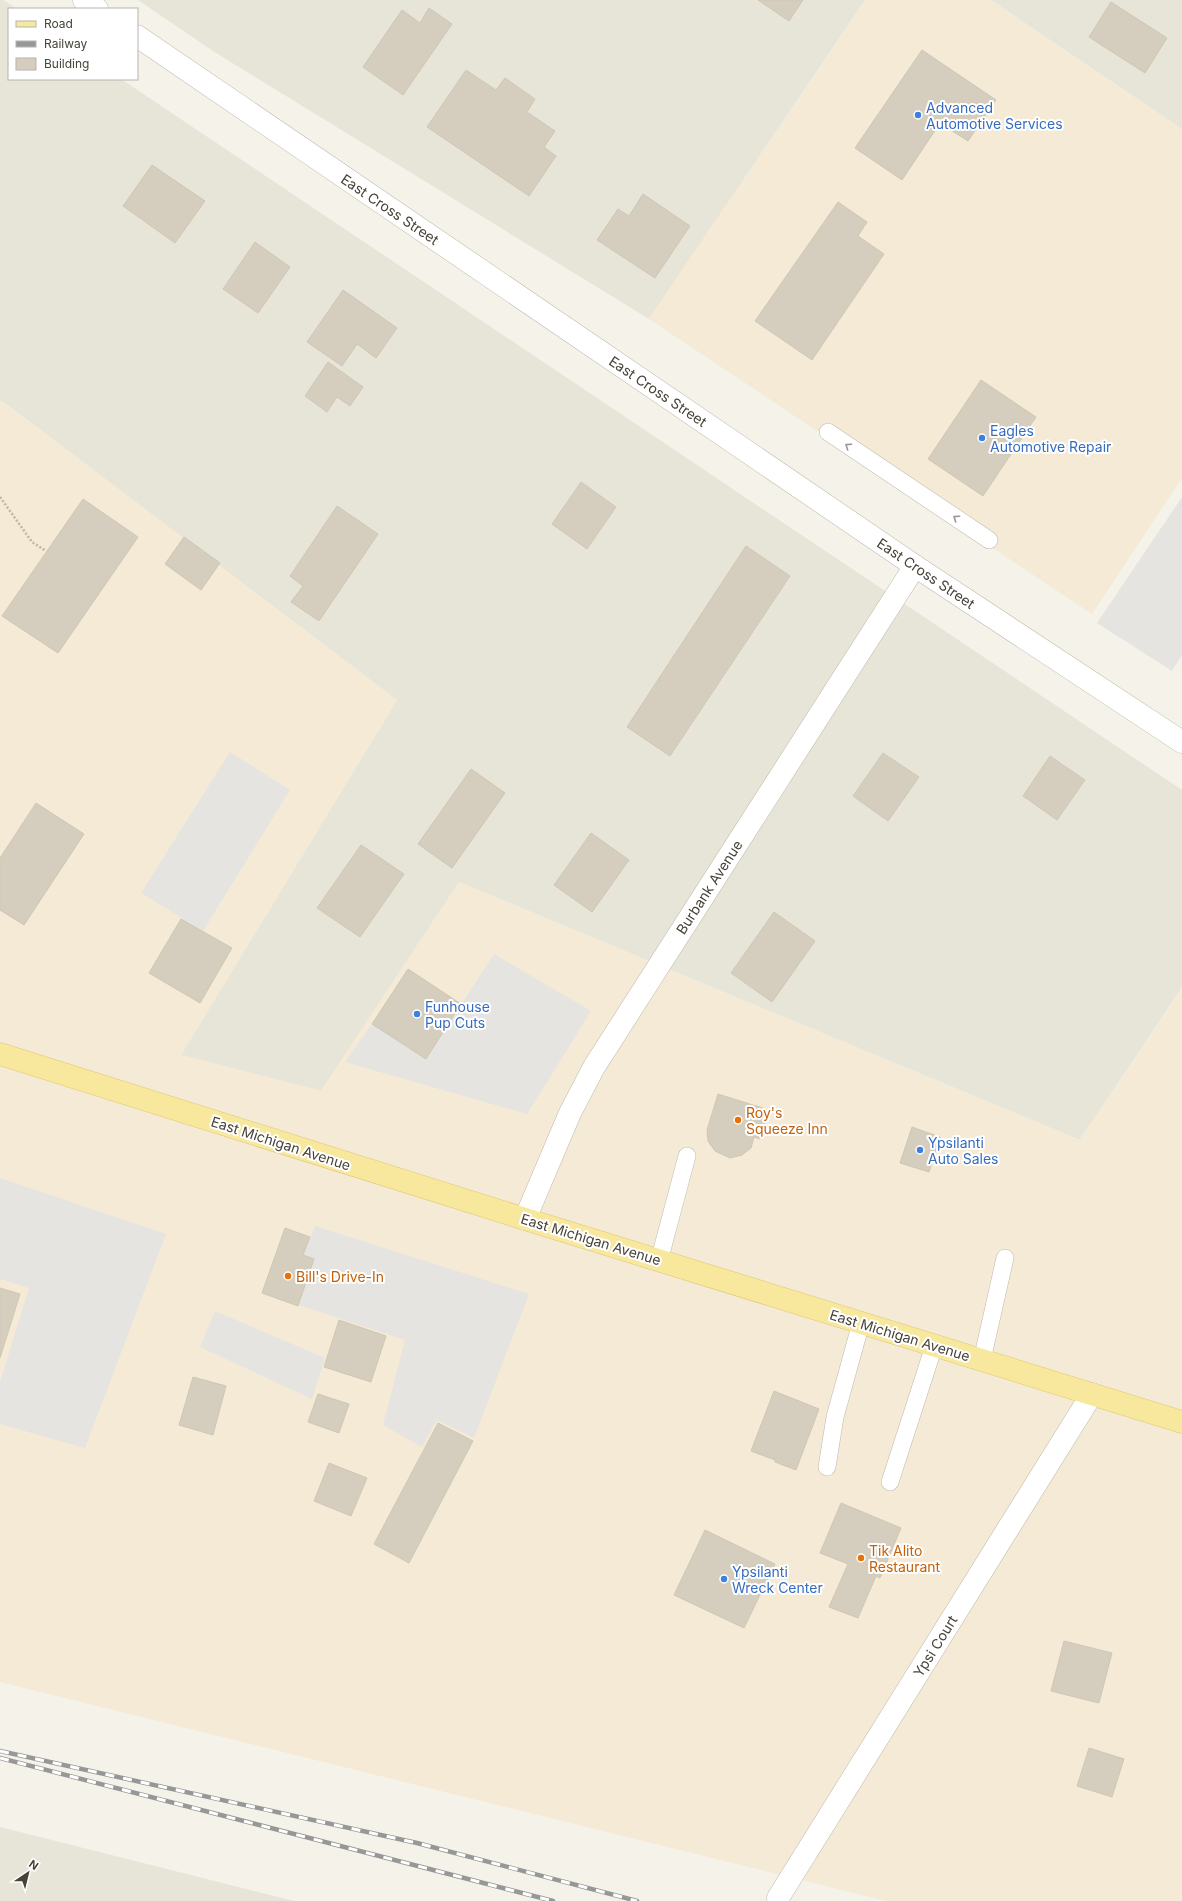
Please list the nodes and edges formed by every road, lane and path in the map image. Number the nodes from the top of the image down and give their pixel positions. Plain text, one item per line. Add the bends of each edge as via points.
1 (138, 37) edge
2 (828, 432) dead end
3 (0, 497) edge
4 (988, 540) dead end
5 (46, 552) dead end
6 (915, 566) junction
7 (1182, 742) edge
8 (0, 1054) edge
9 (687, 1156) dead end
10 (525, 1219) junction
11 (1005, 1258) dead end
12 (659, 1260) junction
13 (861, 1323) junction
14 (934, 1346) junction
15 (982, 1360) junction
16 (1092, 1394) junction
17 (1182, 1422) edge
18 (826, 1467) dead end
19 (890, 1482) dead end
20 (778, 1898) dead end

1 - 6 street, East Cross Street
4 -> 2 lane
3 - 5 path via 32,542
6 - 7 street, East Cross Street
6 - 10 street, Burbank Avenue via 594,1067 570,1113
8 - 10 main road, East Michigan Avenue
9 - 12 lane
10 - 12 main road, East Michigan Avenue
11 - 15 lane
12 - 13 main road, East Michigan Avenue
13 - 14 main road, East Michigan Avenue
13 - 18 lane via 835,1417
14 - 15 main road, East Michigan Avenue
14 - 19 lane
15 - 16 main road, East Michigan Avenue
16 - 17 main road, East Michigan Avenue
16 - 20 street, Ypsi Court

